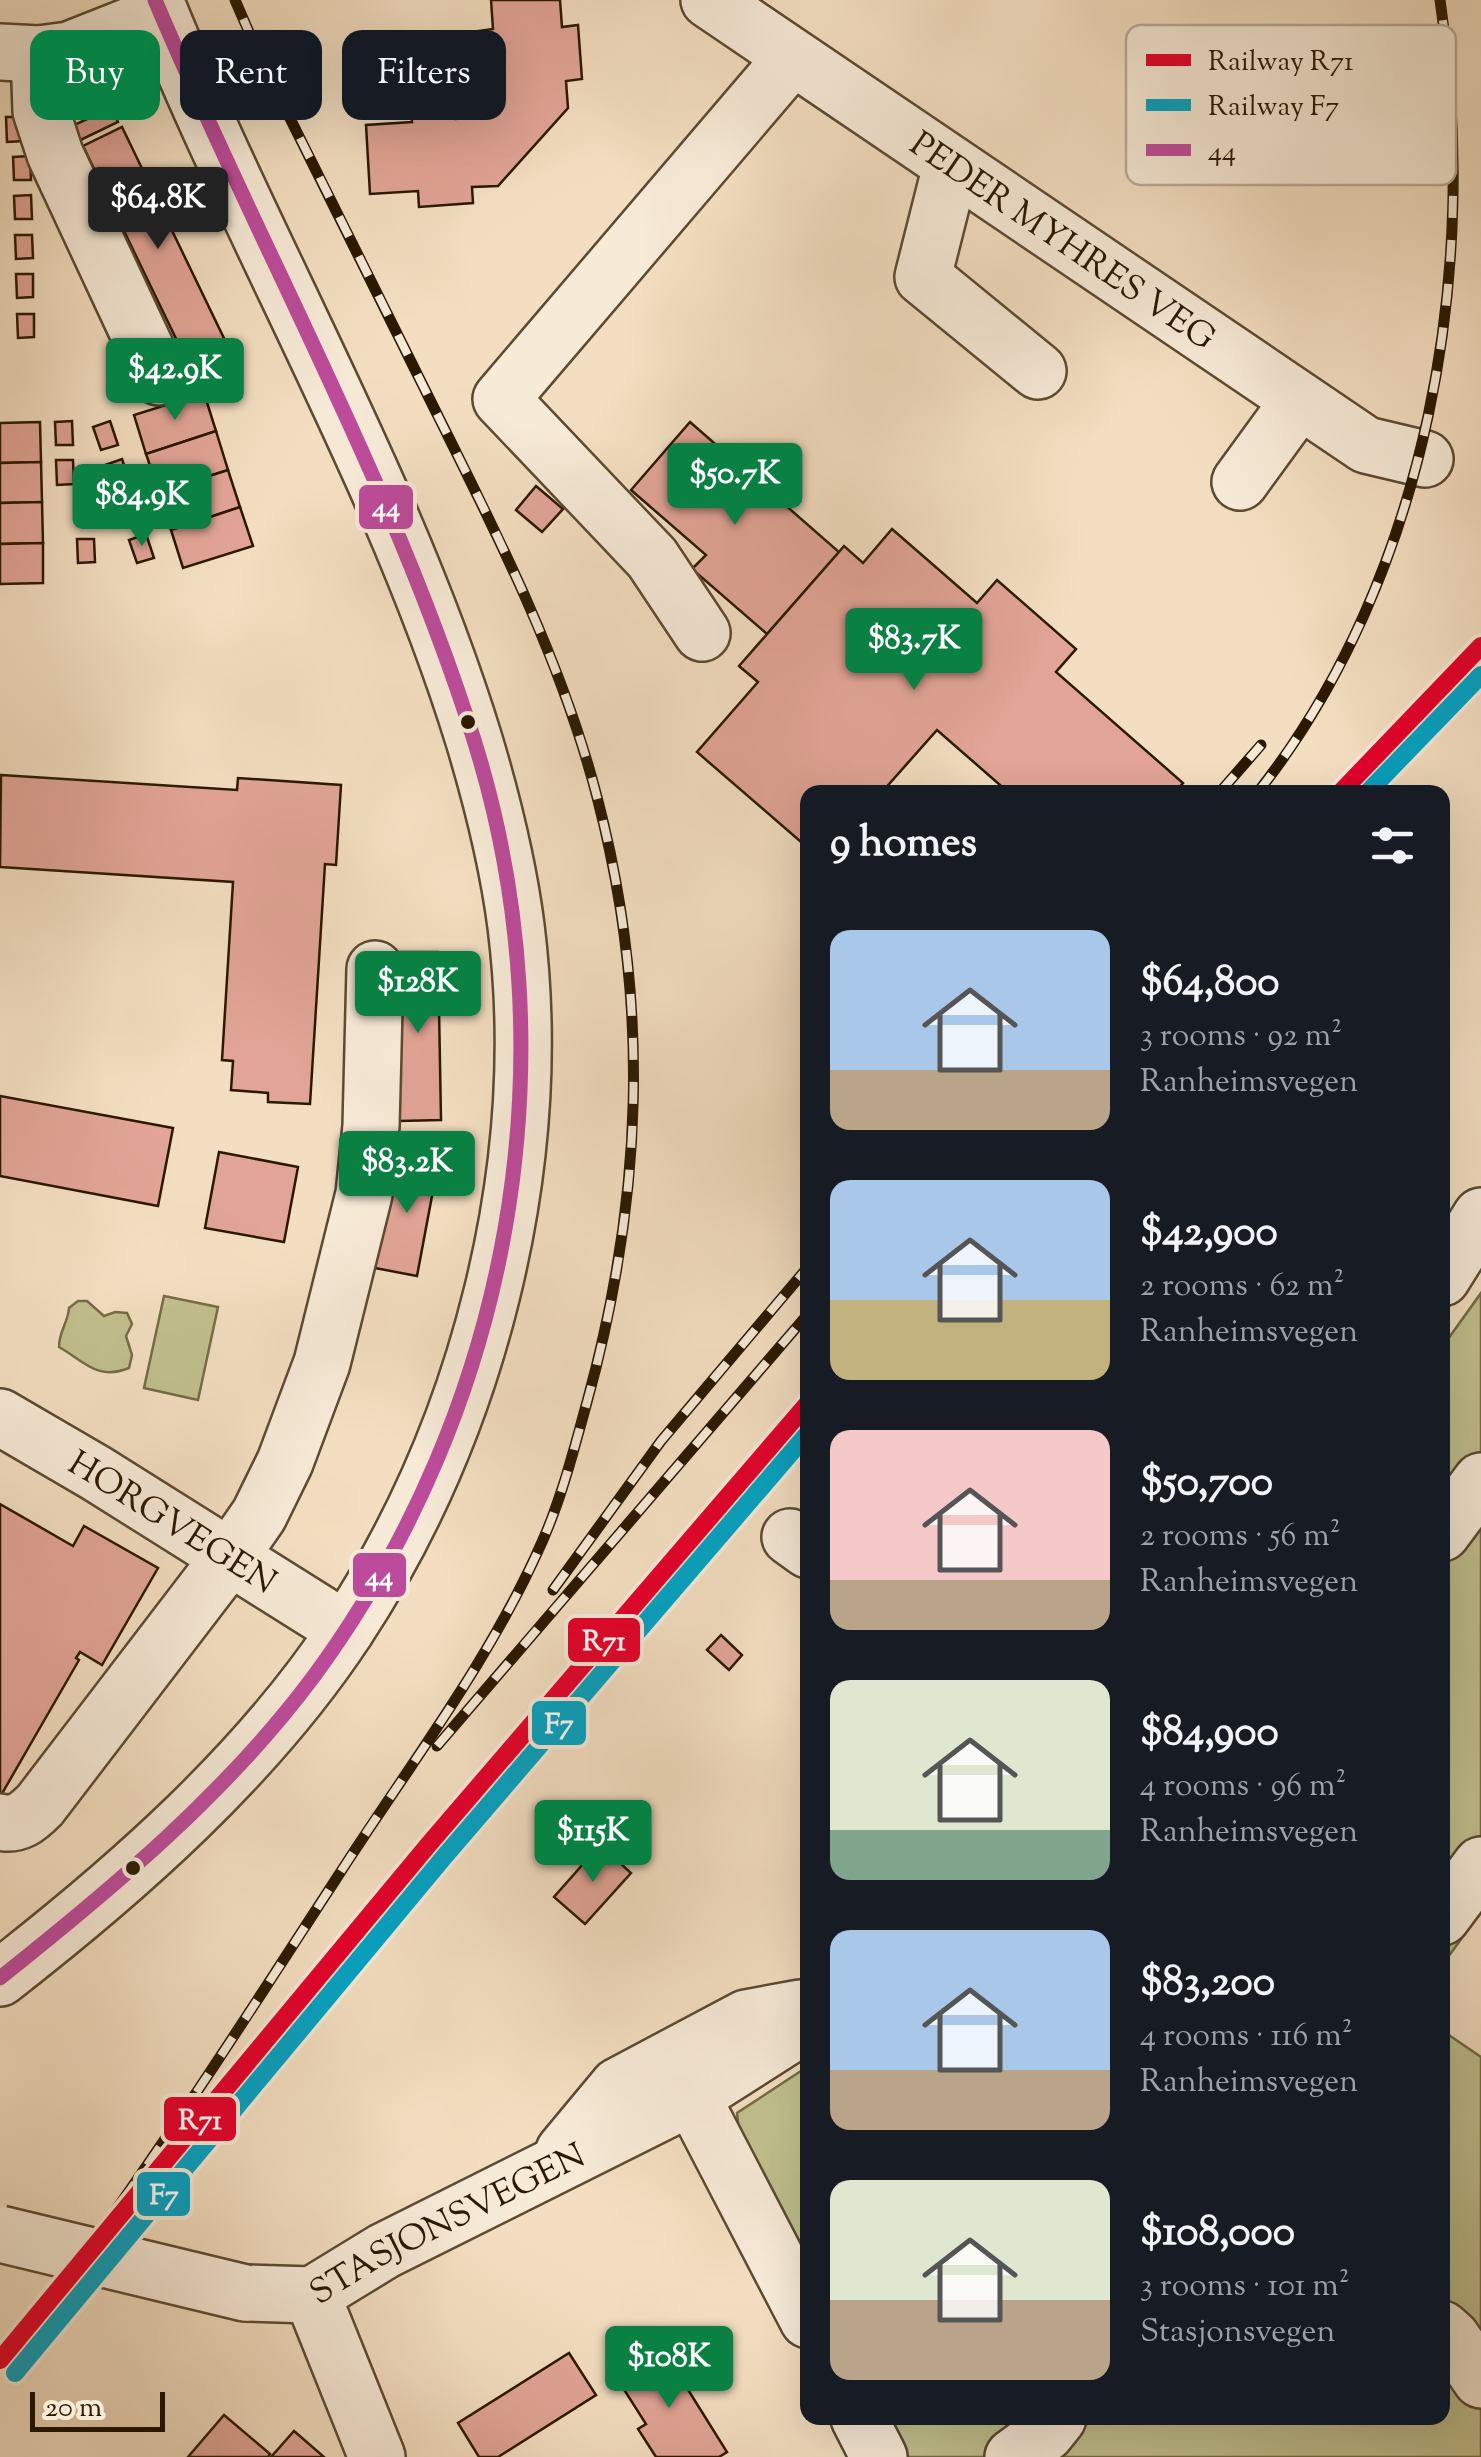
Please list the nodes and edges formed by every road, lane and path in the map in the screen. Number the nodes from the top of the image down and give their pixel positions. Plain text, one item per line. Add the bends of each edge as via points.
1 (709, 0) edge
2 (158, 7) edge
3 (20, 53) edge
4 (792, 58) junction
5 (951, 166) junction
6 (1038, 371) dead end
7 (159, 377) dead end
8 (1298, 402) junction
9 (1425, 459) dead end
10 (1240, 482) dead end
11 (702, 633) dead end
12 (376, 969) dead end
13 (0, 1417) edge
14 (1481, 1481) edge
15 (1450, 1522) edge
16 (229, 1558) junction
17 (346, 1630) junction
18 (0, 1822) edge
19 (1481, 1865) edge
20 (1450, 1907) edge
21 (0, 1978) edge
22 (800, 2008) edge
23 (800, 2028) edge
24 (692, 2097) junction
25 (554, 2164) junction
26 (0, 2234) edge
27 (312, 2295) junction
28 (800, 2305) edge
29 (1450, 2336) edge
30 (1481, 2380) edge
31 (862, 2425) edge
32 (1052, 2425) edge
33 (376, 2456) edge
34 (879, 2457) edge
35 (1013, 2457) edge

1 - 4 street, PEDER MYHRES VEG
2 - 3 street via 69,50
2 - 17 street via 440,640 474,742 516,924 520,1108 488,1315 416,1507
3 - 7 street via 54,154
4 - 5 street, PEDER MYHRES VEG
4 - 11 street via 501,400 652,558
5 - 6 street via 922,276
5 - 8 street, PEDER MYHRES VEG
8 - 9 street, PEDER MYHRES VEG via 1366,446
8 - 10 street
12 - 16 street via 372,1126 347,1269 322,1364 285,1462
13 - 16 street, HORGVEGEN
14 - 15 street
16 - 17 street, HORGVEGEN
16 - 18 street via 40,1805 13,1824
17 - 21 street via 277,1722 184,1819 81,1916
19 - 20 street
22 - 25 street via 746,2018 618,2086
23 - 24 street, STASJONSVEGEN
24 - 25 street, STASJONSVEGEN
24 - 28 street
25 - 27 street, STASJONSVEGEN
26 - 27 street, STASJONSVEGEN, bridge via 245,2293
27 - 33 street
29 - 30 street
31 - 34 street
32 - 35 street

